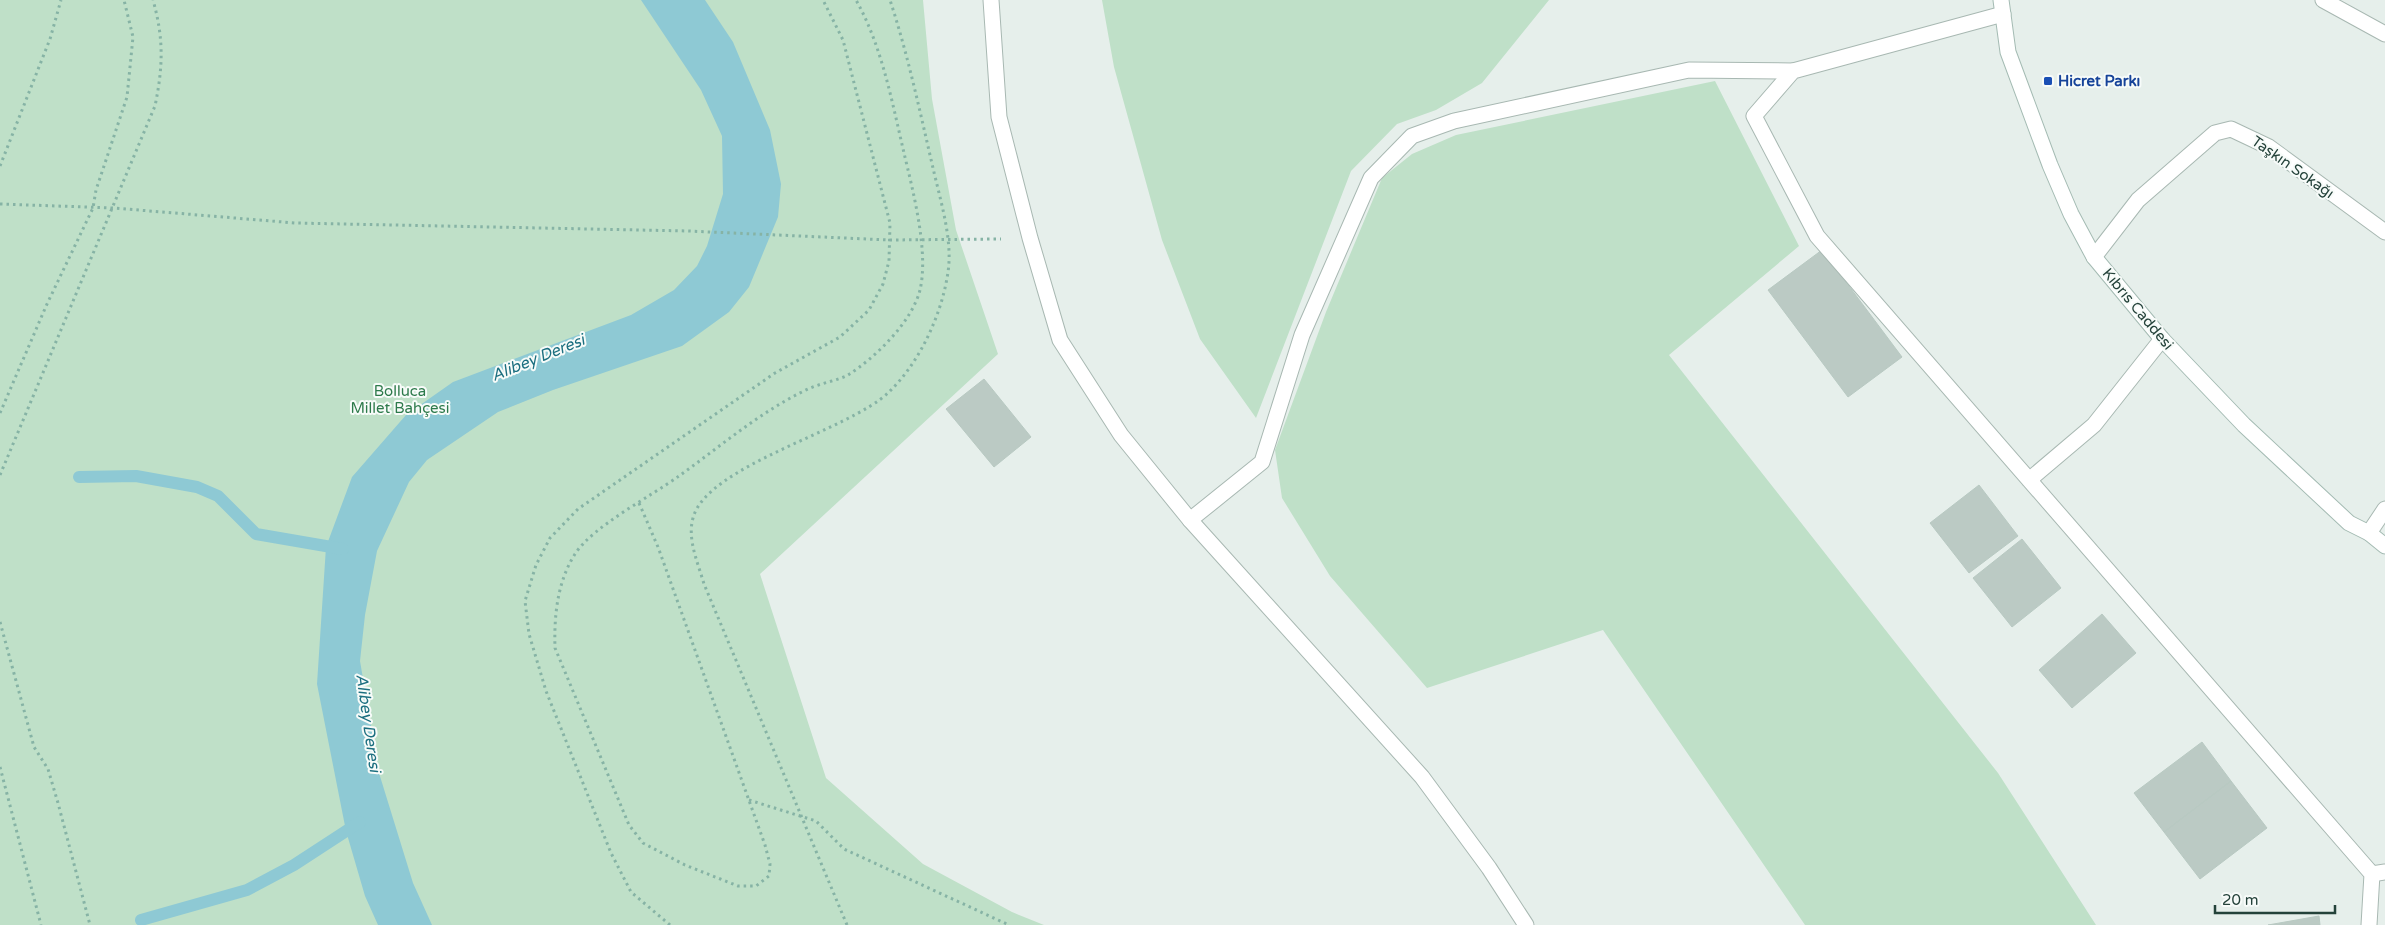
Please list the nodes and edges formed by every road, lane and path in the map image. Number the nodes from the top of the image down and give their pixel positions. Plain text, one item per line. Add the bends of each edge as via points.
1 (61, 0) edge
2 (124, 0) edge
3 (153, 0) edge
4 (824, 0) edge
5 (856, 0) edge
6 (890, 0) edge
7 (991, 0) edge
8 (2323, 0) edge
9 (2002, 7) edge
10 (2385, 34) edge
11 (1793, 71) junction
12 (0, 166) edge
13 (0, 204) edge
14 (92, 208) junction
15 (114, 208) junction
16 (2385, 232) edge
17 (1030, 238) junction
18 (889, 240) junction
19 (920, 240) junction
20 (947, 240) junction
21 (2094, 257) junction
22 (2162, 339) junction
23 (0, 413) edge
24 (0, 475) edge
25 (2029, 480) junction
26 (639, 503) junction
27 (2385, 510) edge
28 (1190, 520) junction
29 (2369, 533) junction
30 (2385, 546) edge
31 (0, 622) edge
32 (0, 767) edge
33 (749, 800) junction
34 (804, 817) junction
35 (2379, 873) edge
36 (41, 925) edge
37 (90, 925) edge
38 (670, 925) edge
39 (847, 925) edge
40 (1009, 925) edge
41 (1526, 925) edge
42 (2369, 925) edge

1 - 12 path via 50,39
2 - 14 path via 133,37 127,97
3 - 15 path via 162,49 160,79 147,128
4 - 18 path via 843,40 890,223
5 - 19 path via 866,17 890,93 913,193
6 - 20 path via 920,112
7 - 17 street via 998,117
8 - 10 street
9 - 11 street
9 - 21 street, Kıbrıs Caddesi via 2008,52 2046,156
11 - 25 street via 1754,116 1817,236
11 - 28 street via 1689,70 1454,121 1412,136 1371,178 1302,334 1262,462
13 - 14 path
14 - 15 path
14 - 23 path
15 - 18 path via 295,223 688,231
15 - 24 path
16 - 21 street, Taşkın Sokağı via 2269,147 2231,129 2215,134 2138,200
17 - 20 path
17 - 28 street via 1060,340 1121,435
18 - 19 path
18 - 38 path via 889,261 883,284 869,310 847,331 775,373 578,509 550,538 536,564 526,600 529,634 546,691 623,877 632,892
19 - 20 path
19 - 26 path via 924,268 920,292 904,321 882,350 846,375 808,389 773,409
20 - 34 path via 949,270 931,333 889,392 865,409 758,462 712,489 702,498 693,517 692,536 704,584
21 - 22 street, Kıbrıs Caddesi
22 - 25 street via 2094,425
22 - 29 street, Kıbrıs Caddesi via 2292,471 2349,523
25 - 35 street
26 - 33 path via 658,547
26 - 33 path via 601,529 575,554 560,590 554,617 555,648 628,825 643,843 685,865 738,886 756,886 768,876 770,864
27 - 29 street
28 - 41 street via 1422,777
29 - 30 street, Kıbrıs Caddesi
31 - 37 path via 34,747 48,768
32 - 36 path
33 - 34 path
34 - 39 path
34 - 40 path via 816,821 844,849
35 - 42 street

